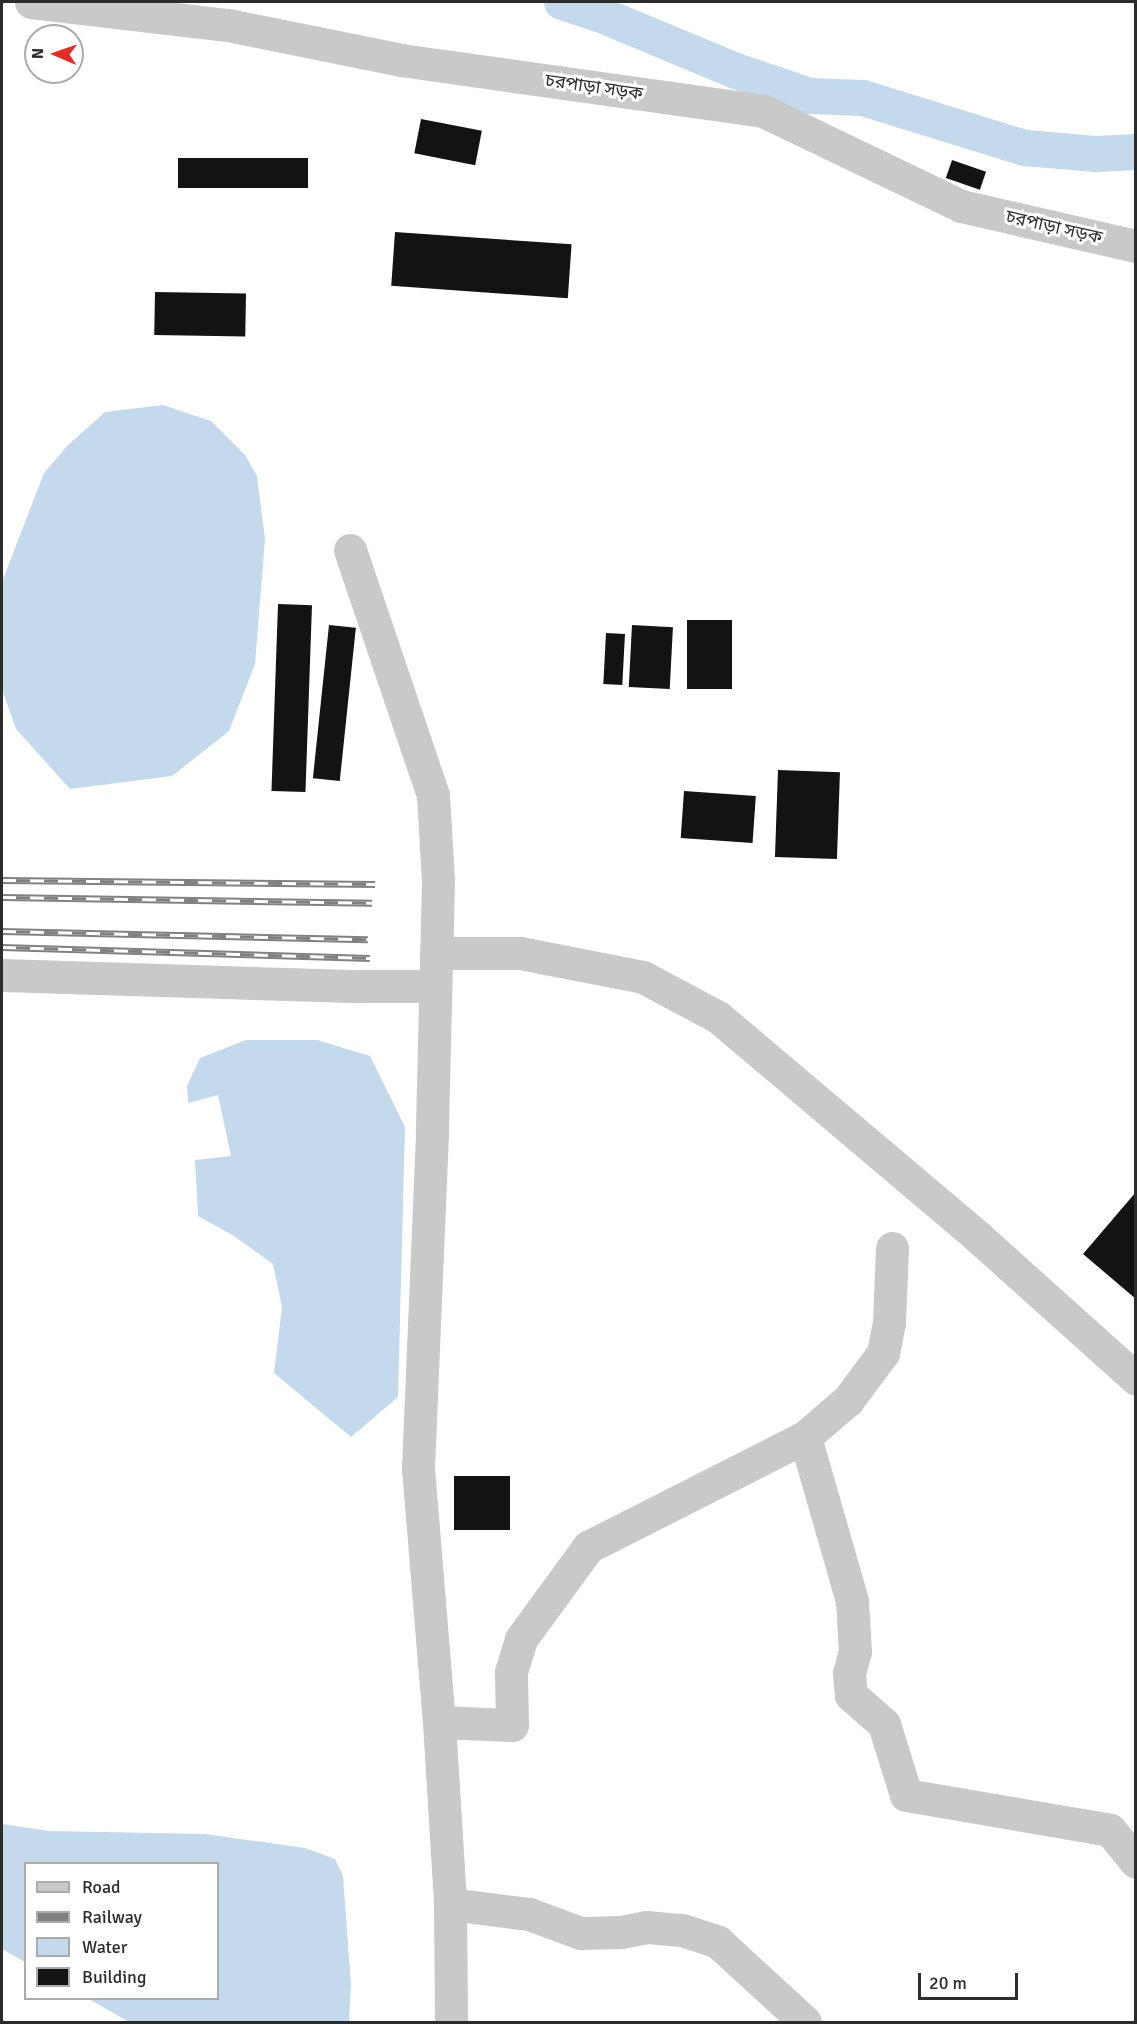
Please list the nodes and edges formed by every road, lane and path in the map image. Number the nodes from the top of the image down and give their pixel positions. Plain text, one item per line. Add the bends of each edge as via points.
1 (31, 2) edge
2 (1136, 246) edge
3 (351, 550) dead end
4 (436, 953) junction
5 (2, 975) edge
6 (435, 986) junction
7 (892, 1248) dead end
8 (1136, 1379) edge
9 (805, 1437) junction
10 (439, 1722) junction
11 (1136, 1862) edge
12 (450, 1904) junction
13 (451, 2022) edge
14 (805, 2022) edge

1 - 2 street, চরপাড়া সড়ক via 228,25 400,60 763,111 961,206
3 - 4 street via 434,795
4 - 6 street
4 - 8 street via 520,953 643,977 718,1017 978,1238
5 - 6 street
6 - 10 street via 418,1468
7 - 9 street via 889,1323 883,1353 848,1400
9 - 10 street via 588,1547 521,1639 511,1672 512,1725
9 - 11 street via 852,1600 855,1651 849,1673 851,1695 884,1724 906,1795 1110,1830
10 - 12 street
12 - 13 street
12 - 14 street via 529,1914 581,1933 646,1927 682,1930 718,1942

